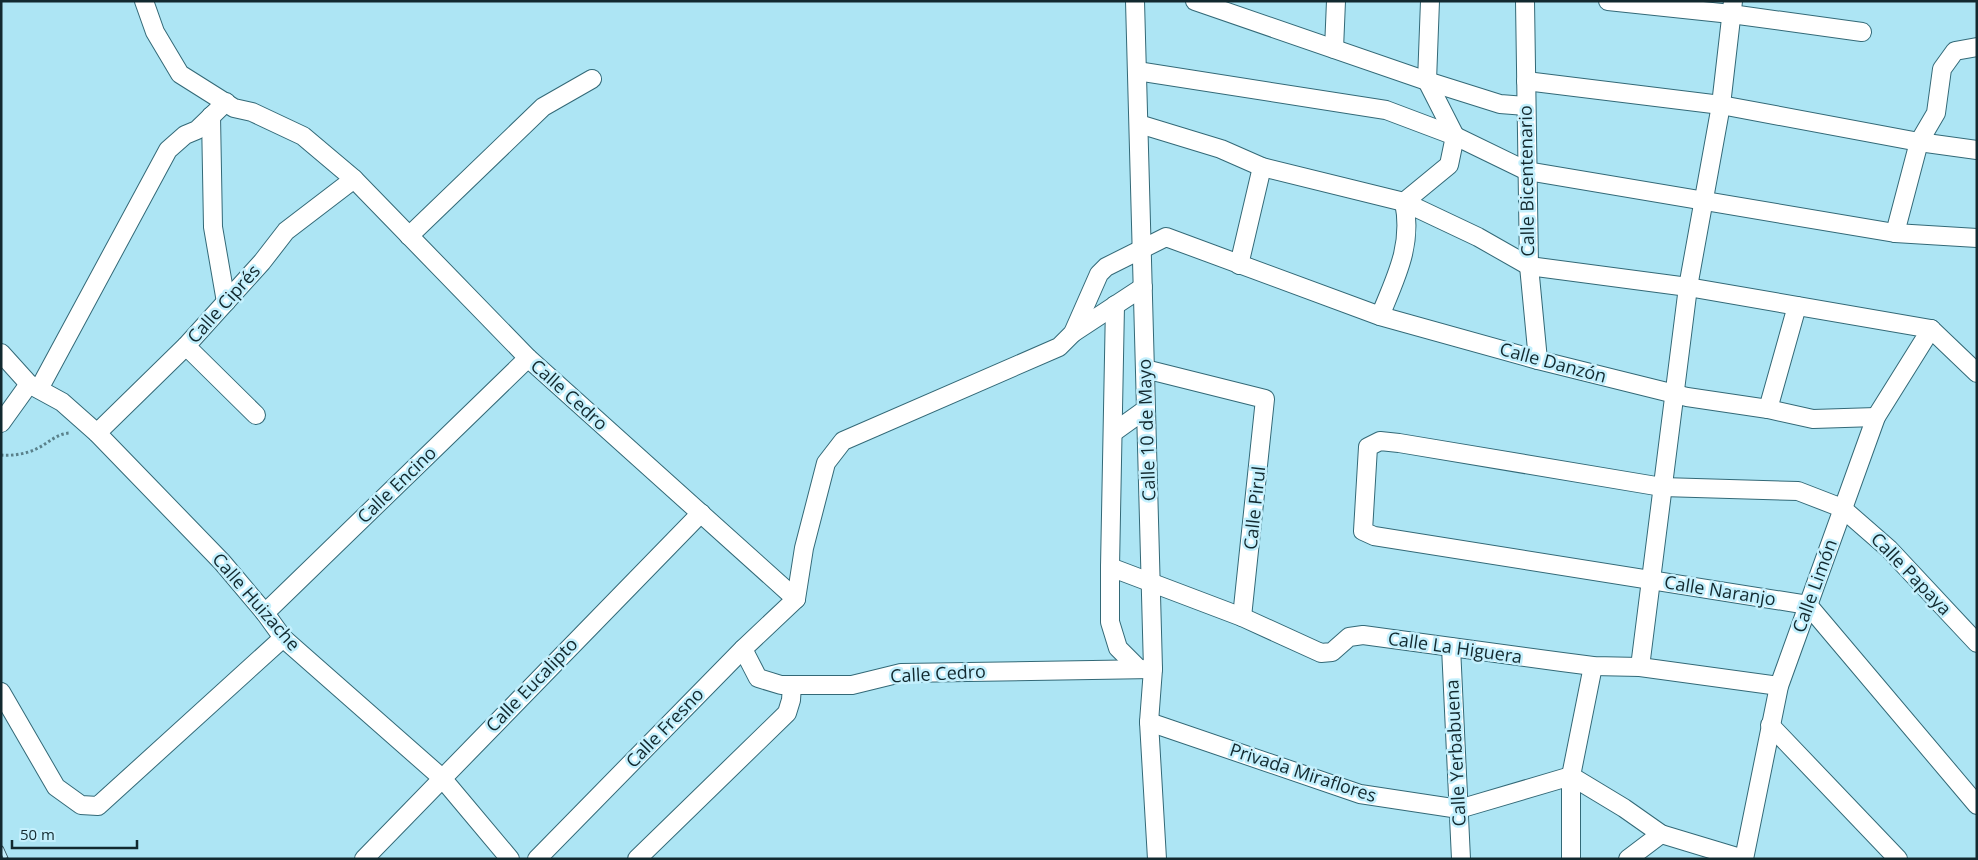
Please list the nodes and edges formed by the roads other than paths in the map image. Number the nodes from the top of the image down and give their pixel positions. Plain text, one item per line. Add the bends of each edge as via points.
1 (144, 1) edge
2 (1135, 1) edge
3 (1196, 1) edge
4 (1336, 1) edge
5 (1430, 1) edge
6 (1525, 1) edge
7 (1608, 1) edge
8 (1732, 7) edge
9 (1238, 9) edge
10 (1862, 32) dead end
11 (1977, 47) edge
12 (1334, 49) junction
13 (1137, 72) junction
14 (592, 79) dead end
15 (1427, 81) junction
16 (1526, 81) junction
17 (226, 102) junction
18 (1721, 105) junction
19 (1526, 106) junction
20 (211, 116) junction
21 (1138, 124) junction
22 (1455, 136) junction
23 (1919, 142) junction
24 (1977, 150) edge
25 (1262, 167) junction
26 (1527, 171) junction
27 (354, 180) junction
28 (1704, 200) junction
29 (1404, 202) junction
30 (1894, 233) junction
31 (409, 236) junction
32 (1977, 238) edge
33 (1142, 247) junction
34 (1239, 265) junction
35 (1528, 266) junction
36 (1143, 287) junction
37 (1688, 287) junction
38 (226, 302) junction
39 (1116, 305) junction
40 (1797, 306) junction
41 (1380, 316) junction
42 (1931, 329) junction
43 (1073, 333) junction
44 (186, 346) junction
45 (1, 353) edge
46 (528, 358) junction
47 (1538, 360) junction
48 (1145, 369) junction
49 (1977, 373) edge
50 (34, 387) junction
51 (1676, 394) junction
52 (1768, 409) junction
53 (1146, 410) junction
54 (256, 415) dead end
55 (1876, 418) junction
56 (1, 423) edge
57 (1114, 432) junction
58 (97, 433) junction
59 (1662, 488) junction
60 (1842, 508) junction
61 (701, 513) junction
62 (1374, 536) joint
63 (1110, 567) junction
64 (1651, 580) junction
65 (1151, 583) junction
66 (796, 599) junction
67 (1808, 605) junction
68 (265, 613) junction
69 (1242, 617) junction
70 (283, 638) junction
71 (1977, 643) edge
72 (1451, 647) junction
73 (743, 649) junction
74 (1593, 666) junction
75 (1640, 667) junction
76 (1146, 669) junction
77 (792, 685) junction
78 (1778, 686) junction
79 (1, 692) edge
80 (1149, 722) junction
81 (1770, 725) junction
82 (1571, 776) junction
83 (442, 778) junction
84 (1977, 805) edge
85 (1459, 810) junction
86 (1660, 834) junction
87 (1694, 852) edge
88 (364, 859) edge
89 (510, 859) edge
90 (537, 859) edge
91 (637, 859) edge
92 (1156, 859) edge
93 (1461, 859) edge
94 (1571, 859) edge
95 (1628, 859) edge
96 (1744, 859) edge
97 (1898, 859) edge

1 - 17 street, Calle Cedro via 155,32 180,74
2 - 13 street, Calle 10 de Mayo
3 - 9 street
4 - 12 street
5 - 15 street
6 - 16 street, Calle Bicentenario
7 - 8 street
8 - 10 street
8 - 18 street
9 - 12 street
11 - 23 street via 1955,51 1942,69 1936,113
12 - 15 street
13 - 21 street, Calle 10 de Mayo
13 - 22 street via 1386,110
14 - 31 street via 543,107
15 - 19 street via 1500,104
15 - 22 street
16 - 18 street
16 - 19 street, Calle Bicentenario
17 - 20 street
17 - 27 street, Calle Cedro via 303,136
18 - 23 street
18 - 28 street
19 - 26 street, Calle Bicentenario
20 - 38 street via 213,227
20 - 50 street via 168,150
21 - 25 street via 1221,149
21 - 33 street, Calle 10 de Mayo
22 - 26 street
22 - 29 street via 1449,165
23 - 24 street
23 - 30 street
25 - 29 street
25 - 34 street
26 - 28 street
26 - 35 street, Calle Bicentenario
27 - 31 street, Calle Cedro
27 - 38 street, Calle Ciprés via 286,231
28 - 30 street
28 - 37 street
29 - 35 street via 1478,237
29 - 41 street via 1408,222 1404,257
30 - 32 street
31 - 46 street, Calle Cedro
33 - 34 street, Calle Danzón via 1166,237
33 - 36 street, Calle 10 de Mayo
33 - 43 street, Calle Danzón via 1099,274
34 - 41 street, Calle Danzón
35 - 37 street
35 - 47 street, Calle Bicentenario
36 - 39 street
36 - 48 street, Calle 10 de Mayo
37 - 40 street
37 - 51 street
38 - 44 street, Calle Ciprés
39 - 43 street
39 - 57 street
40 - 42 street
40 - 52 street
41 - 47 street, Calle Danzón
42 - 49 street
42 - 55 street, Calle Limón
43 - 66 street via 1058,347 843,441 826,463 804,548
44 - 54 street
44 - 58 street, Calle Ciprés
45 - 50 street, Calle Huizache
46 - 61 street, Calle Cedro
46 - 68 street, Calle Encino
47 - 51 street, Calle Danzón
48 - 53 street, Calle 10 de Mayo
48 - 69 street, Calle Pirul via 1265,399
50 - 56 street
50 - 58 street, Calle Huizache via 62,402
51 - 52 street, Calle Danzón
51 - 59 street
52 - 55 street, Calle Danzón via 1813,419
53 - 57 street
53 - 65 street, Calle 10 de Mayo
55 - 60 street, Calle Limón
57 - 63 street
58 - 68 street, Calle Huizache via 222,562
59 - 60 street, Calle Papaya via 1798,491
59 - 62 street, Calle Papaya via 1380,441 1368,447 1366,465 1363,531
59 - 64 street
60 - 67 street, Calle Limón
60 - 71 street, Calle Papaya via 1889,549
61 - 66 street, Calle Cedro
61 - 83 street, Calle Eucalipto
62 - 64 street, Calle Naranjo
63 - 65 street, Calle La Higuera
63 - 76 street via 1110,622 1118,648
64 - 67 street, Calle Naranjo
64 - 75 street
65 - 69 street, Calle La Higuera
65 - 76 street, Calle 10 de Mayo
66 - 73 street, Calle Fresno
67 - 78 street, Calle Limón
67 - 84 street
68 - 70 street, Calle Huizache
69 - 72 street, Calle La Higuera via 1321,653 1332,652 1349,637 1363,635
70 - 79 street via 98,806 81,804 56,787
70 - 83 street, Calle Huizache
72 - 74 street, Calle La Higuera
72 - 85 street, Calle Yerbabuena
73 - 77 street, Calle Cedro via 758,678
73 - 90 street, Calle Fresno
74 - 75 street, Calle La Higuera
74 - 82 street
75 - 78 street, Calle La Higuera
76 - 77 street, Calle Cedro via 901,673 852,685
76 - 80 street, Calle 10 de Mayo
77 - 91 street via 787,713
78 - 81 street, Calle Limón
80 - 85 street, Privada Miraflores via 1360,794
80 - 92 street, Calle 10 de Mayo
81 - 96 street, Calle Limón
81 - 97 street
82 - 85 street
82 - 86 street
82 - 94 street
83 - 88 street, Calle Eucalipto
83 - 89 street, Calle Huizache
85 - 93 street, Calle Yerbabuena
86 - 87 street
86 - 95 street
87 - 96 street

